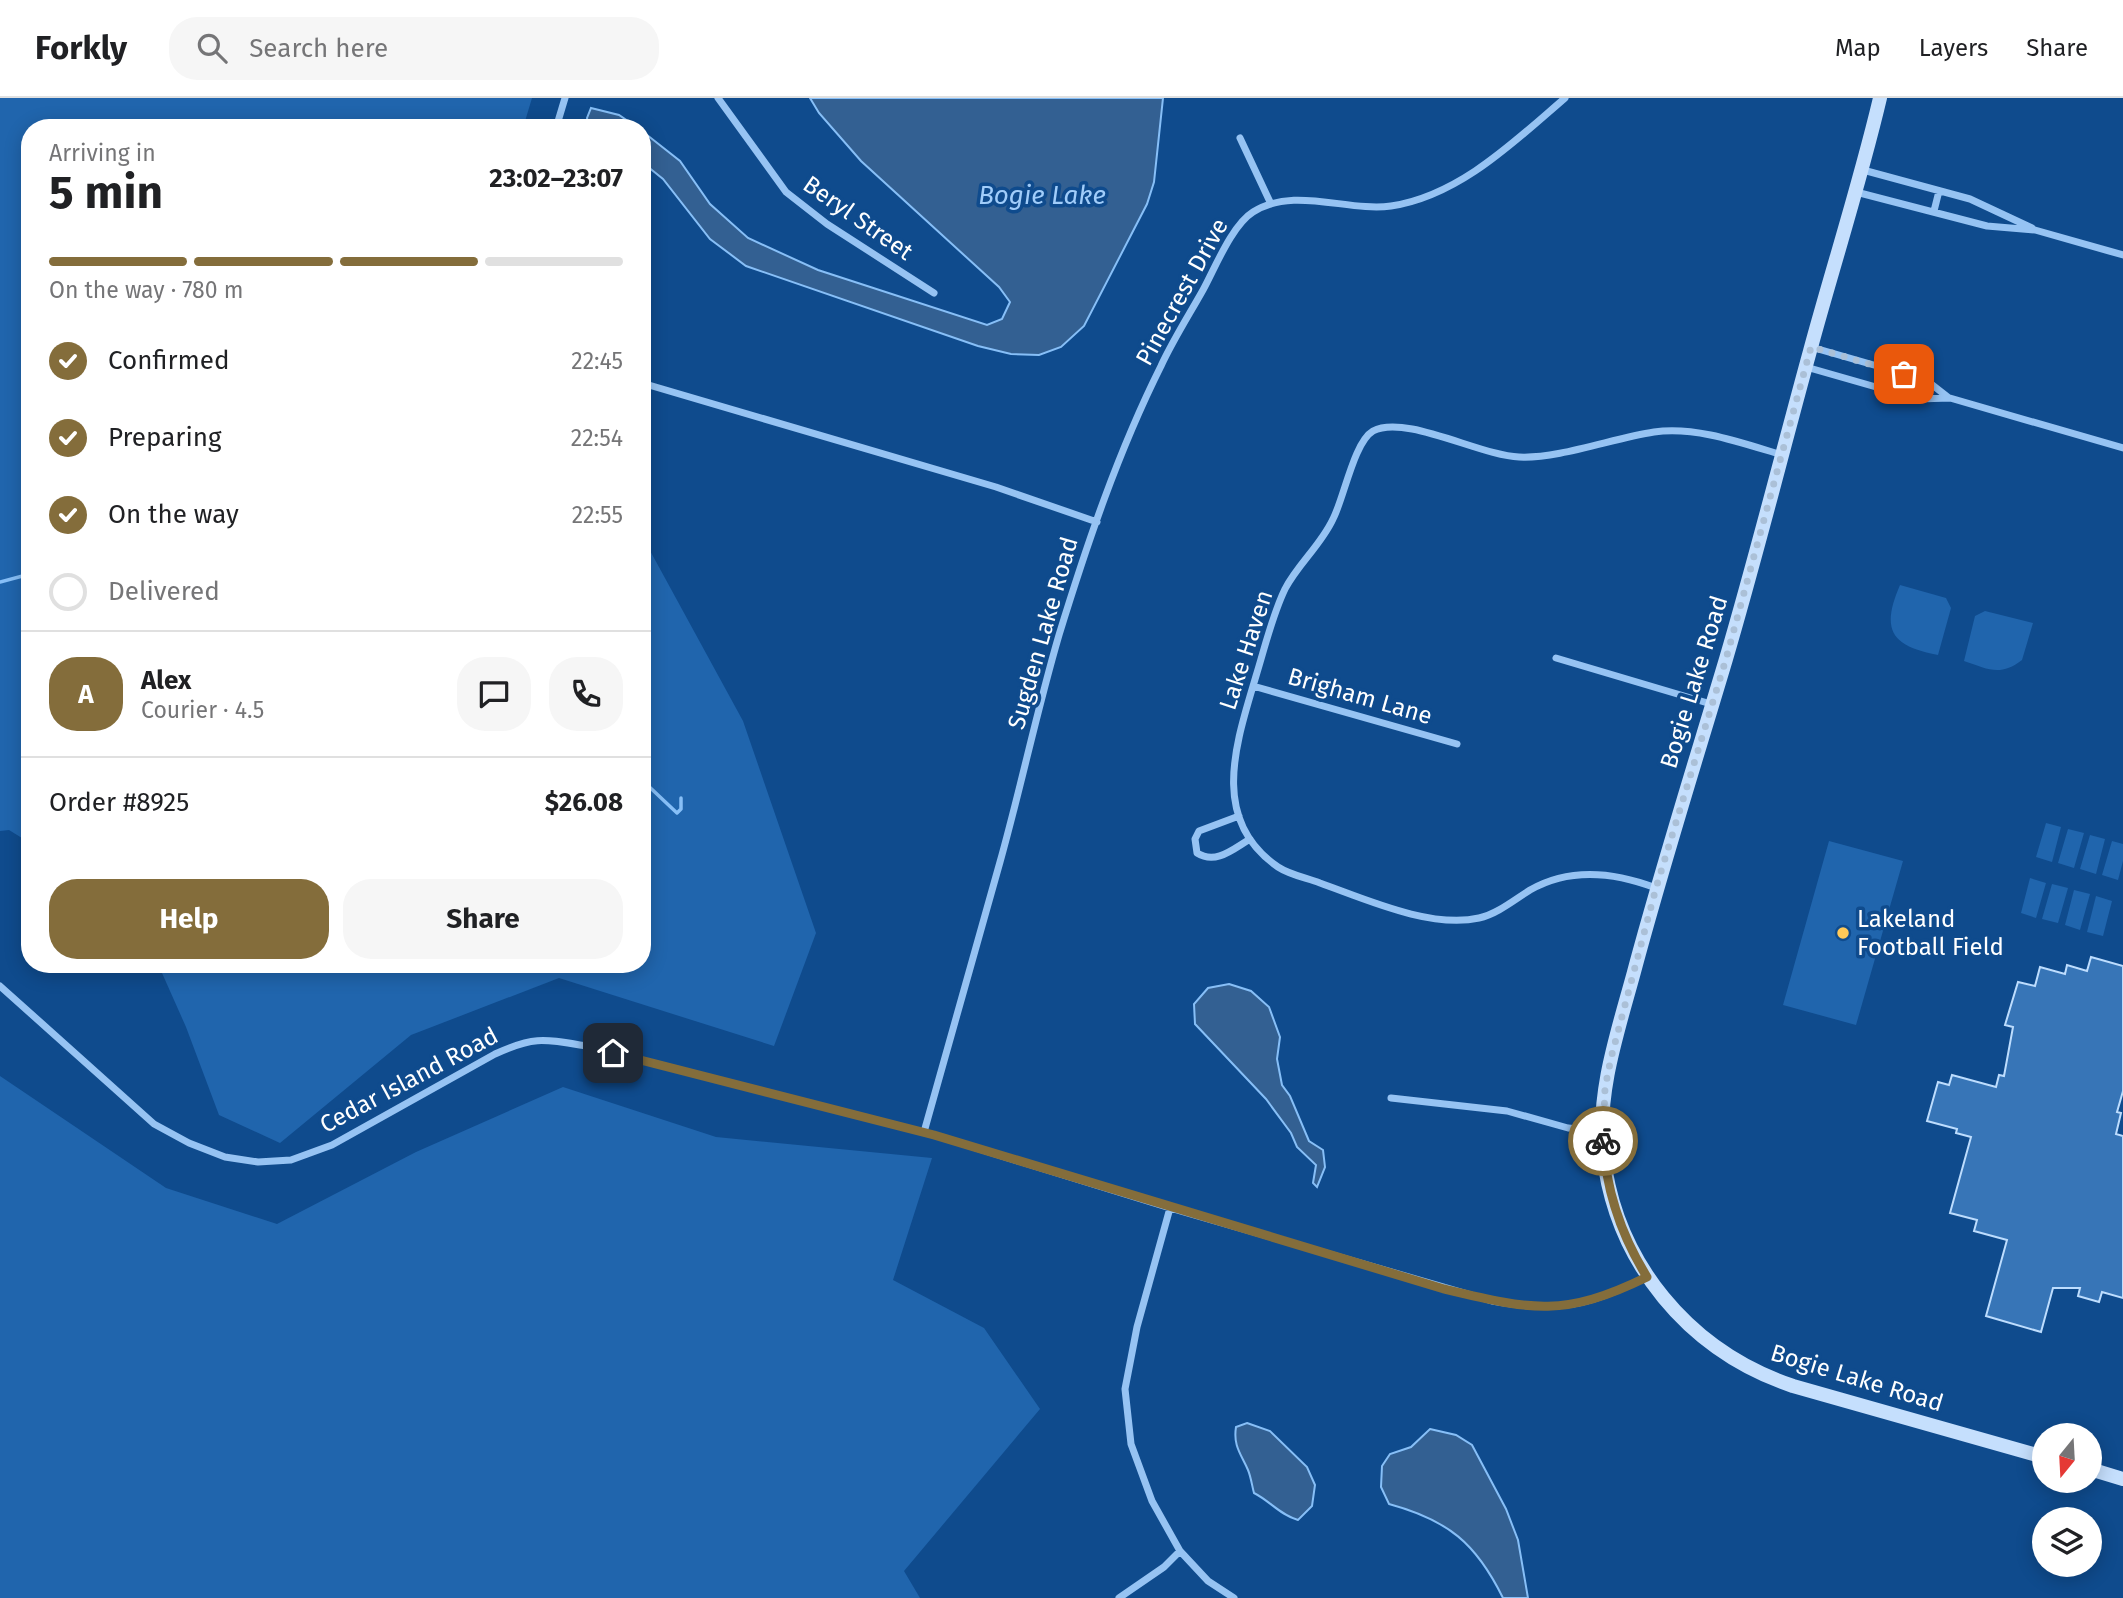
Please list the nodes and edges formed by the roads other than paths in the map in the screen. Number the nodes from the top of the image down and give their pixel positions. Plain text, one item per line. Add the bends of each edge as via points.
1 (565, 98) edge
2 (718, 98) edge
3 (1565, 98) edge
4 (1880, 98) edge
5 (559, 119) edge
6 (1240, 138) dead end
7 (1863, 170) junction
8 (1940, 191) junction
9 (1856, 192) junction
10 (1271, 204) junction
11 (1934, 211) junction
12 (2035, 230) junction
13 (2123, 255) edge
14 (934, 293) dead end
15 (1811, 347) junction
16 (1806, 367) junction
17 (651, 386) edge
18 (1950, 398) junction
19 (2123, 448) edge
20 (1782, 456) junction
21 (1097, 522) junction
22 (1556, 658) dead end
23 (1253, 686) junction
24 (1711, 705) junction
25 (1457, 744) dead end
26 (1239, 816) junction
27 (1250, 839) junction
28 (1656, 888) junction
29 (0, 986) edge
30 (1391, 1098) dead end
31 (1602, 1131) junction
32 (924, 1132) junction
33 (1170, 1208) junction
34 (1647, 1277) junction
35 (2032, 1454) edge
36 (2102, 1473) edge
37 (2123, 1479) edge
38 (1180, 1550) junction
39 (1119, 1598) edge
40 (1234, 1598) edge

1 - 5 street
2 - 14 street, Beryl Street via 786,192
3 - 10 street, Pinecrest Drive via 1507,148 1433,195 1391,206 1337,206 1304,200
4 - 7 main road, Bogie Lake Road
6 - 10 street
7 - 8 street
7 - 9 main road, Bogie Lake Road
8 - 11 street
8 - 12 street via 1994,208
9 - 11 street
9 - 15 main road, Bogie Lake Road
10 - 21 street, Pinecrest Drive via 1252,212 1223,252 1161,366
11 - 12 street via 1987,226
12 - 13 street
15 - 16 main road, Bogie Lake Road
15 - 18 street via 1926,380
16 - 18 street via 1919,399
16 - 20 main road, Bogie Lake Road
17 - 21 street, Sugden Lake Road via 996,487
18 - 19 street
20 - 23 street, Lake Haven via 1673,431 1518,457 1394,426 1373,431 1361,444 1332,521 1283,593
20 - 24 main road, Bogie Lake Road
21 - 32 street, Sugden Lake Road via 1058,638
22 - 24 street
23 - 25 street, Brigham Lane
23 - 26 street, Lake Haven via 1233,757 1232,786
24 - 28 main road, Bogie Lake Road
26 - 27 street, Lake Haven
26 - 27 street via 1199,831 1197,853 1216,858
27 - 28 street, Lake Haven via 1281,869 1374,902 1452,920 1479,918 1568,875 1608,875
28 - 31 main road, Bogie Lake Road via 1611,1058
29 - 32 street, Cedar Island Road via 154,1125 225,1157 290,1160 332,1145 495,1054 522,1042 545,1040 586,1046
30 - 31 street via 1507,1111 1568,1128
31 - 34 main road, Bogie Lake Road via 1606,1176 1616,1213
32 - 33 street, Cedar Island Road
33 - 34 street, Cedar Island Road via 1528,1308 1563,1307 1600,1298
33 - 38 street via 1137,1326 1125,1389 1131,1444 1152,1501
34 - 35 main road, Bogie Lake Road via 1696,1332 1761,1374
36 - 37 main road
38 - 39 street
38 - 40 street via 1208,1581

